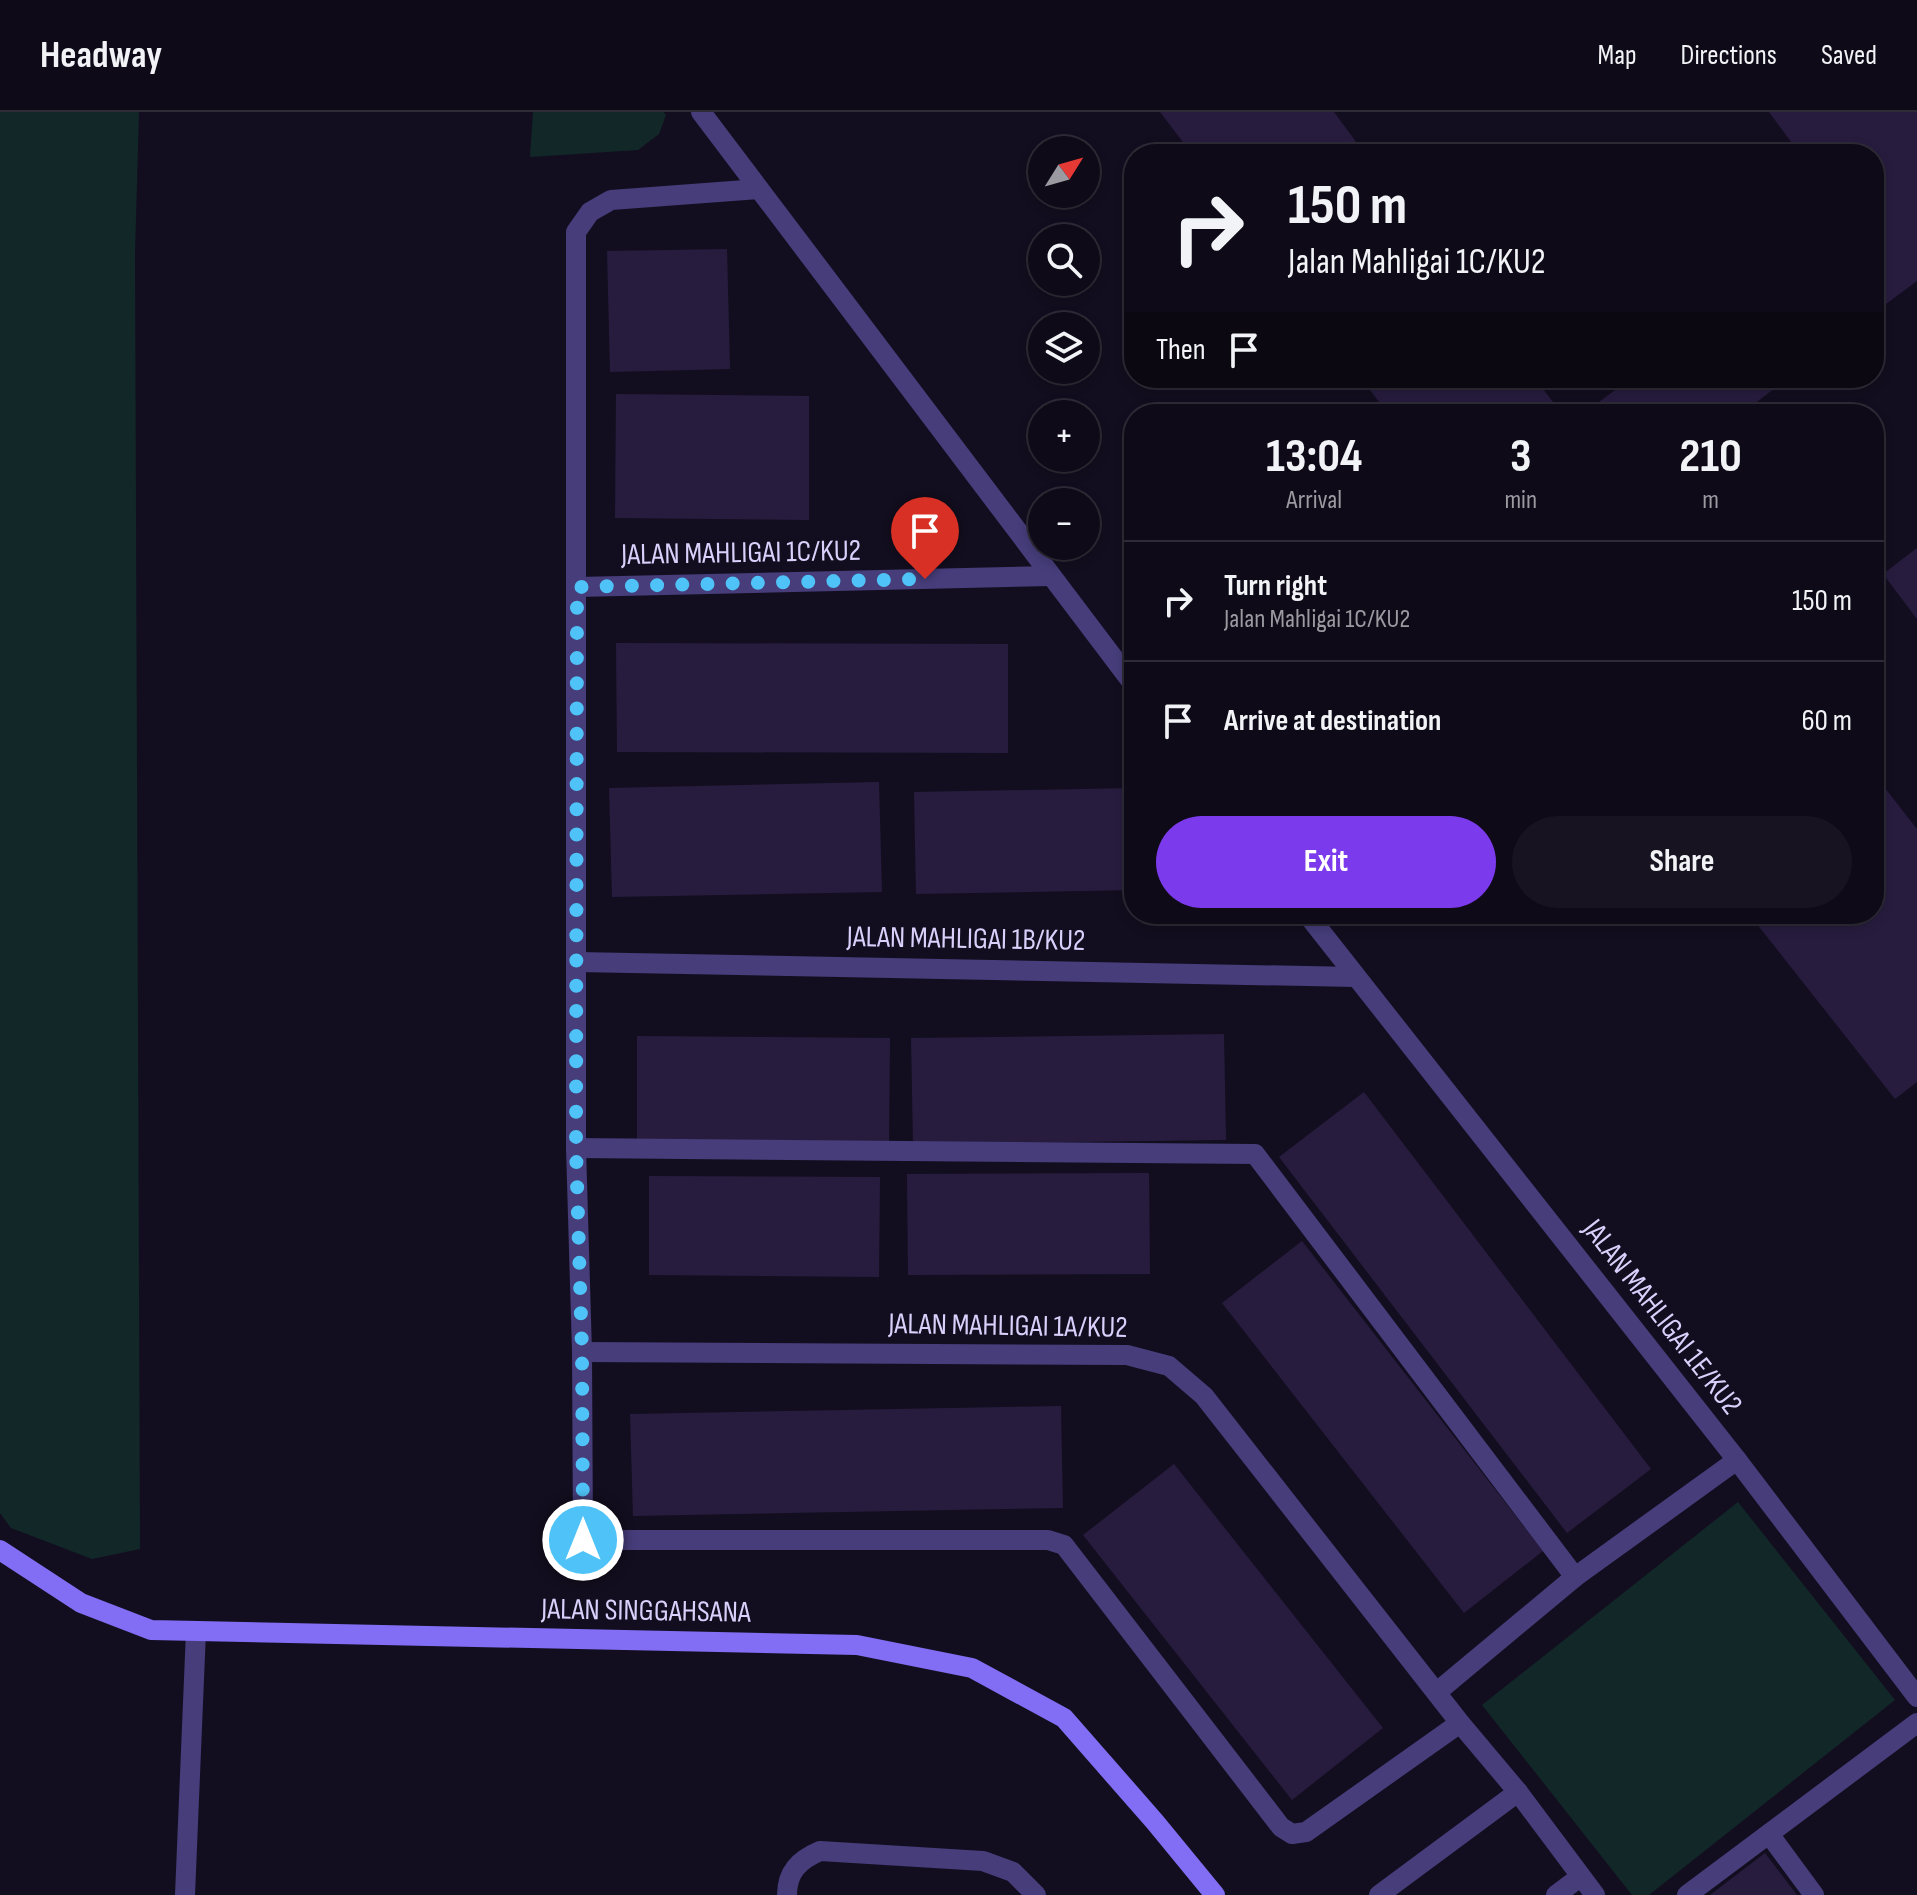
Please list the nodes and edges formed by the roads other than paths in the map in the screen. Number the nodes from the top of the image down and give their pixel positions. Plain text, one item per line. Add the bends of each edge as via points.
1 (701, 112) edge
2 (759, 189) junction
3 (1051, 576) junction
4 (577, 587) junction
5 (1124, 672) edge
6 (1315, 924) edge
7 (577, 962) junction
8 (1355, 977) junction
9 (576, 1148) junction
10 (582, 1352) junction
11 (1737, 1460) junction
12 (0, 1550) edge
13 (1575, 1577) junction
14 (196, 1631) junction
15 (1437, 1692) junction
16 (1917, 1697) edge
17 (1460, 1723) junction
18 (1917, 1723) edge
19 (1518, 1792) junction
20 (1769, 1834) junction
21 (1580, 1877) junction
22 (185, 1895) edge
23 (787, 1895) edge
24 (1036, 1895) edge
25 (1215, 1895) edge
26 (1379, 1895) edge
27 (1556, 1895) edge
28 (1595, 1895) edge
29 (1687, 1895) edge
30 (1814, 1895) edge

1 - 2 street
2 - 3 street
2 - 4 street via 611,200 590,212 576,232
3 - 4 street, JALAN MAHLIGAI 1C/KU2
3 - 5 street
4 - 7 street
6 - 8 street, JALAN MAHLIGAI 1E/KU2
7 - 8 street, JALAN MAHLIGAI 1B/KU2
7 - 9 street
8 - 11 street, JALAN MAHLIGAI 1E/KU2
9 - 10 street
9 - 13 street via 1255,1154
10 - 15 street, JALAN MAHLIGAI 1A/KU2 via 1127,1355 1169,1366 1204,1396
10 - 17 street via 583,1540 1048,1540 1064,1545 1281,1827 1292,1834 1306,1832
11 - 13 street
11 - 16 street, JALAN MAHLIGAI 1E/KU2
12 - 14 street, JALAN SINGGAHSANA via 81,1603 151,1630
13 - 15 street
14 - 22 street
14 - 25 street, JALAN SINGGAHSANA via 857,1645 972,1668 1064,1718
15 - 17 street, JALAN MAHLIGAI 1A/KU2
17 - 19 street, JALAN MAHLIGAI 1A/KU2
18 - 20 street
19 - 21 street, JALAN MAHLIGAI 1A/KU2
19 - 26 street
20 - 29 street
20 - 30 street
21 - 27 street
21 - 28 street, JALAN MAHLIGAI 1A/KU2
23 - 24 street via 793,1870 820,1851 983,1861 1013,1872

